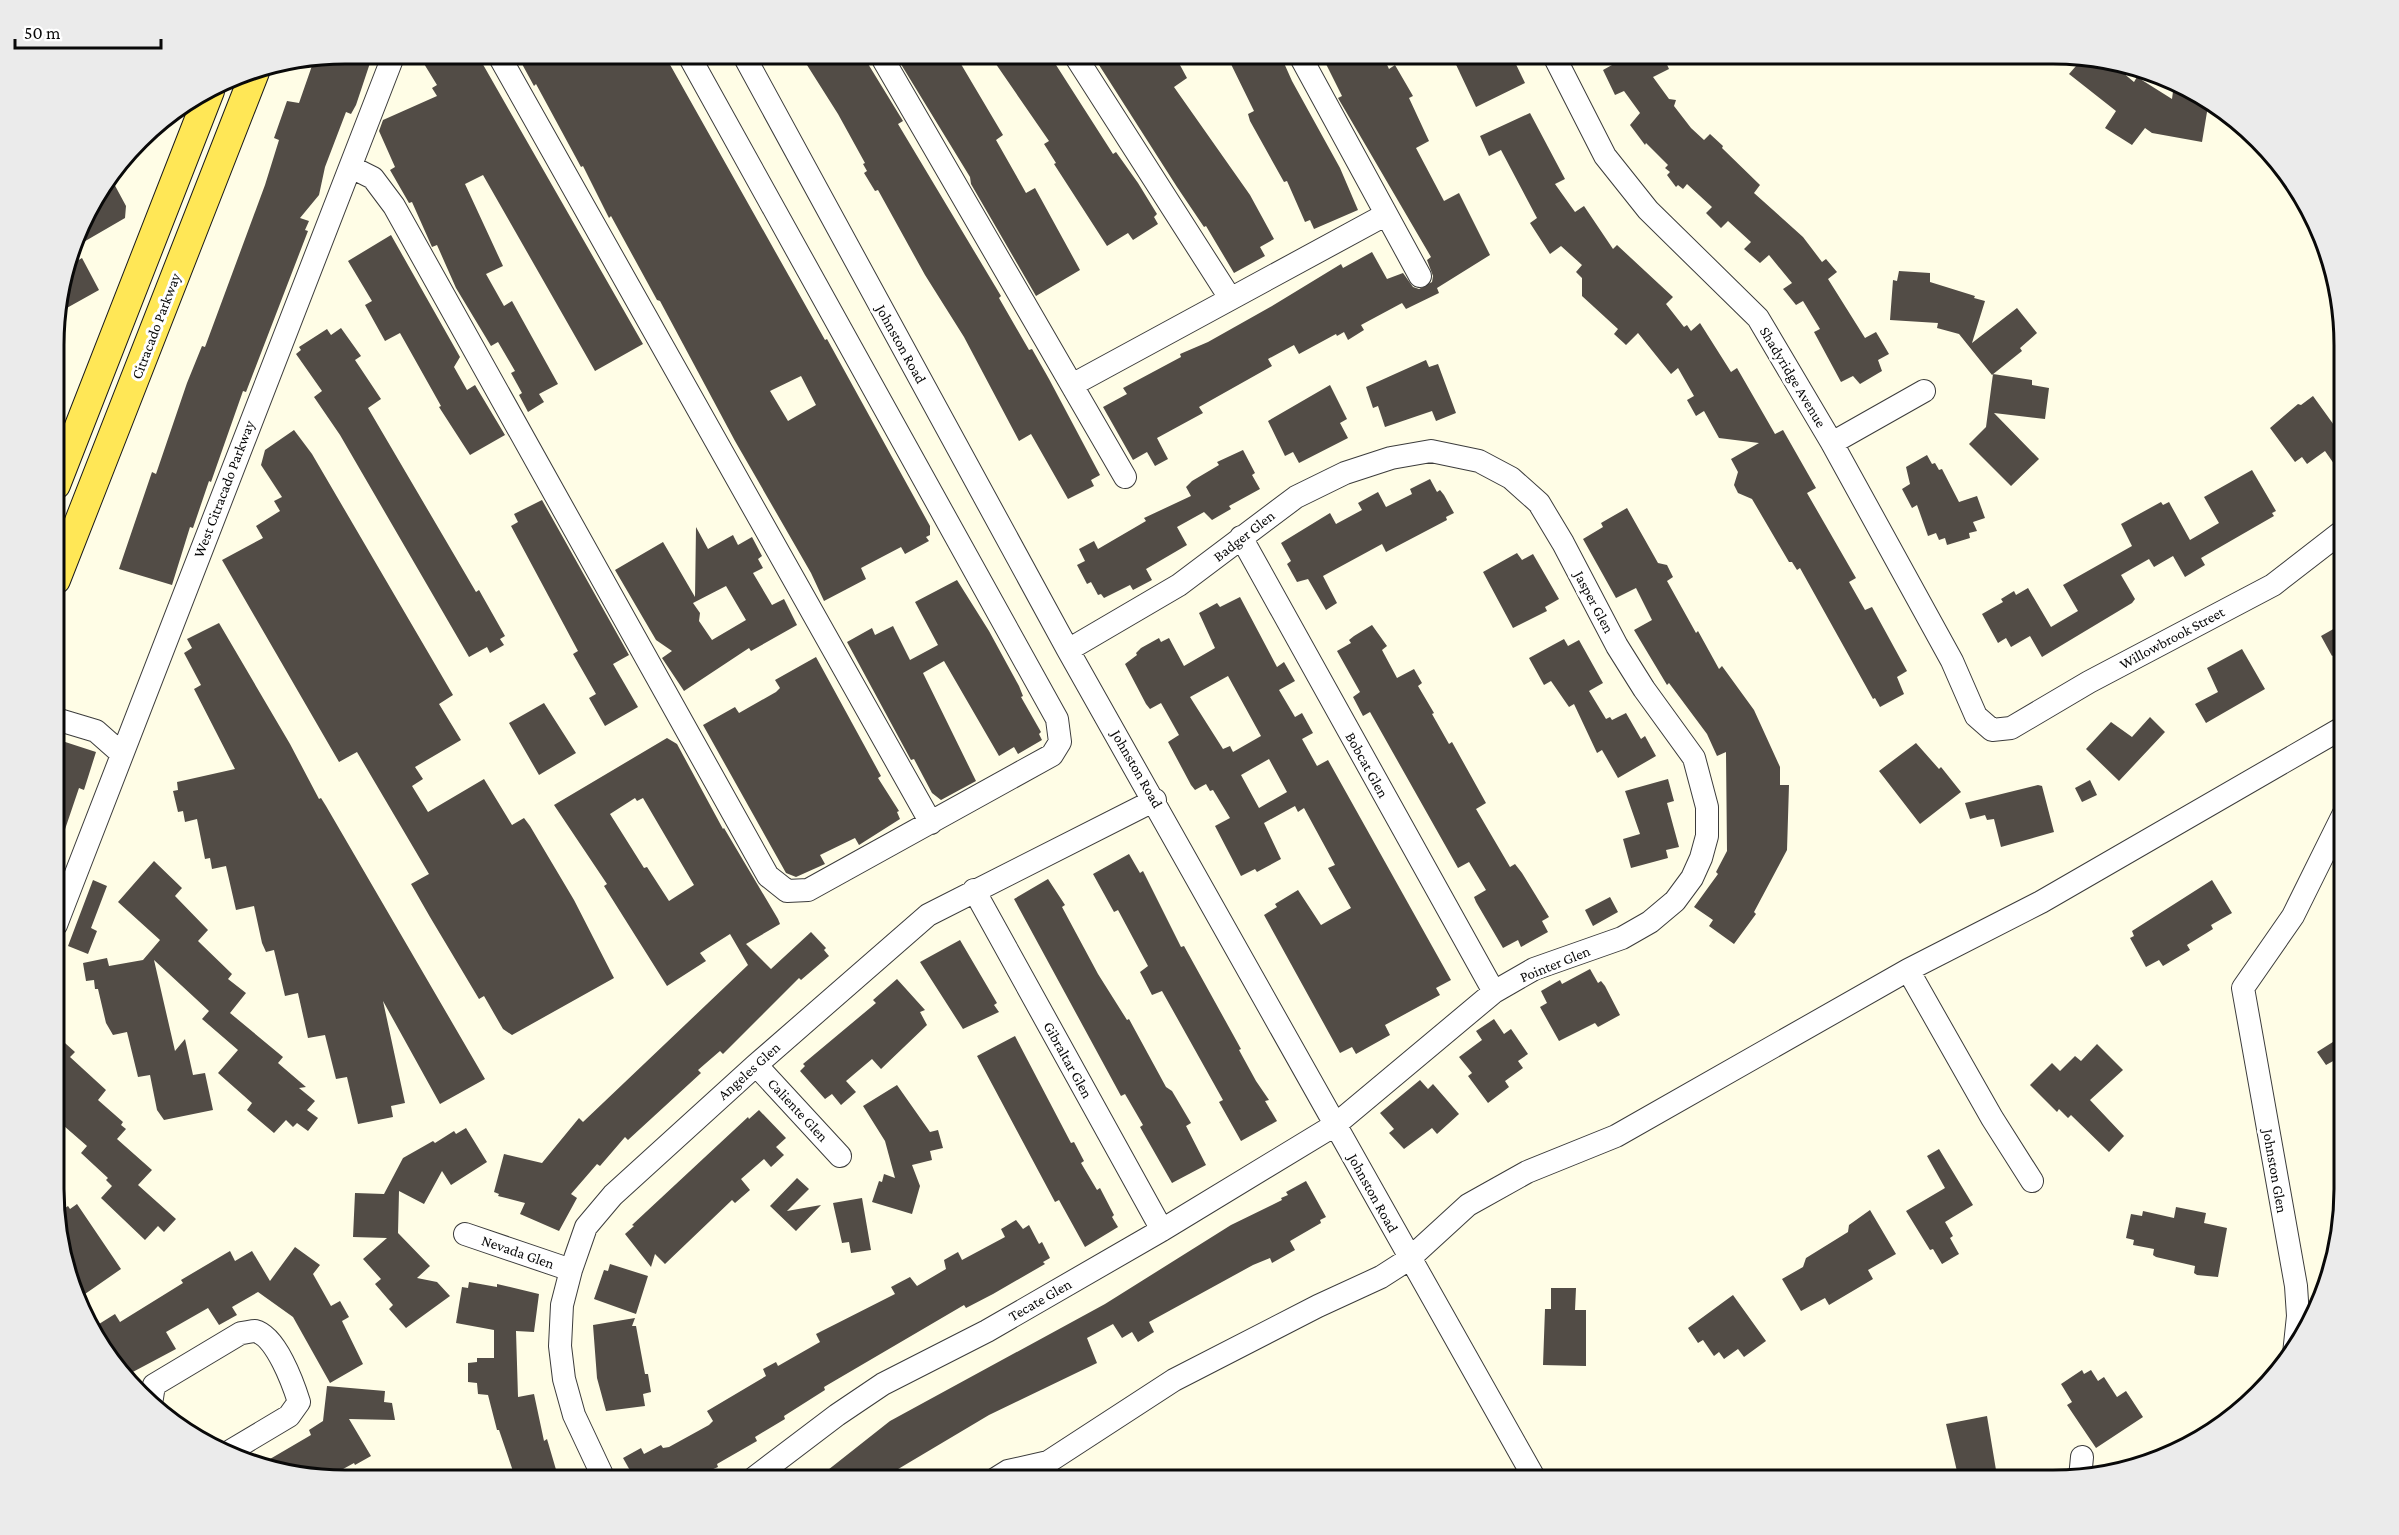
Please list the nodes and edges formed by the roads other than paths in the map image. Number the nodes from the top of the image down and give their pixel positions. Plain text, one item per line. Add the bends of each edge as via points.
1 (390, 64) edge
2 (504, 64) edge
3 (694, 64) edge
4 (748, 64) edge
5 (886, 64) edge
6 (1080, 64) edge
7 (1304, 64) edge
8 (1558, 64) edge
9 (252, 80) edge
10 (206, 102) edge
11 (351, 167) junction
12 (1385, 215) junction
13 (1420, 276) dead end
14 (1230, 298) junction
15 (1072, 385) junction
16 (1924, 391) dead end
17 (1832, 443) junction
18 (1431, 451) joint
19 (64, 464) edge
20 (1125, 477) dead end
21 (1241, 537) junction
22 (2334, 539) edge
23 (64, 560) edge
24 (1068, 650) junction
25 (64, 721) edge
26 (1992, 729) joint
27 (2334, 733) edge
28 (122, 754) junction
29 (1155, 800) junction
30 (1707, 807) joint
31 (932, 823) junction
32 (2334, 833) edge
33 (974, 890) junction
34 (64, 905) edge
35 (1908, 970) junction
36 (1494, 992) junction
37 (756, 1065) junction
38 (1335, 1125) junction
39 (840, 1156) dead end
40 (2032, 1181) dead end
41 (1162, 1230) junction
42 (465, 1234) dead end
43 (1409, 1259) junction
44 (571, 1270) junction
45 (2296, 1331) edge
46 (153, 1394) edge
47 (235, 1448) edge
48 (601, 1470) edge
49 (764, 1470) edge
50 (1012, 1470) edge
51 (1530, 1470) edge

1 - 11 street, West Citracado Parkway
2 - 31 street
3 - 31 street via 1057,719 1060,742 1052,755
4 - 24 street, Johnston Road
5 - 15 street
6 - 14 street
7 - 12 street
8 - 17 street, Shadyridge Avenue via 1605,156 1648,210 1758,318
9 - 23 main road, Citracado Parkway
10 - 19 main road
11 - 28 street, West Citracado Parkway
11 - 31 street via 373,178 394,207 768,876 787,891 808,890
12 - 13 street
12 - 14 street
14 - 15 street
15 - 20 street
16 - 17 street
17 - 26 street, Shadyridge Avenue via 1952,661 1976,716
18 - 21 street, Badger Glen via 1391,458 1345,473 1296,497
18 - 30 street, Jasper Glen via 1479,461 1511,478 1539,503 1617,646 1694,758
21 - 24 street, Badger Glen via 1179,585
21 - 36 street, Bobcat Glen
22 - 26 street, Willowbrook Street via 2273,585 2089,682 2011,728
24 - 29 street, Johnston Road
25 - 28 street via 96,731
27 - 35 street via 2041,902
28 - 34 street, West Citracado Parkway
29 - 33 street, Angeles Glen
29 - 38 street, Johnston Road
30 - 36 street, Pointer Glen via 1707,836 1701,858 1675,901 1622,938 1534,969
32 - 45 street, Johnston Glen via 2293,916 2243,988 2296,1286
33 - 37 street, Angeles Glen via 928,915 900,936
33 - 41 street, Gibraltar Glen
35 - 40 street
35 - 43 street via 1616,1136 1527,1172 1468,1205
36 - 38 street, Pointer Glen
37 - 39 street, Caliente Glen
37 - 44 street, Angeles Glen via 613,1195 586,1227
38 - 41 street, Tecate Glen
38 - 43 street, Johnston Road
41 - 49 street, Tecate Glen via 883,1384
42 - 44 street, Nevada Glen
43 - 50 street via 1381,1277 1174,1380 1048,1462
43 - 51 street, Johnston Road
44 - 48 street, Angeles Glen via 562,1305 560,1346 564,1379 574,1415
46 - 47 street via 154,1385 241,1333 255,1331 269,1339 293,1381 298,1402 289,1416

